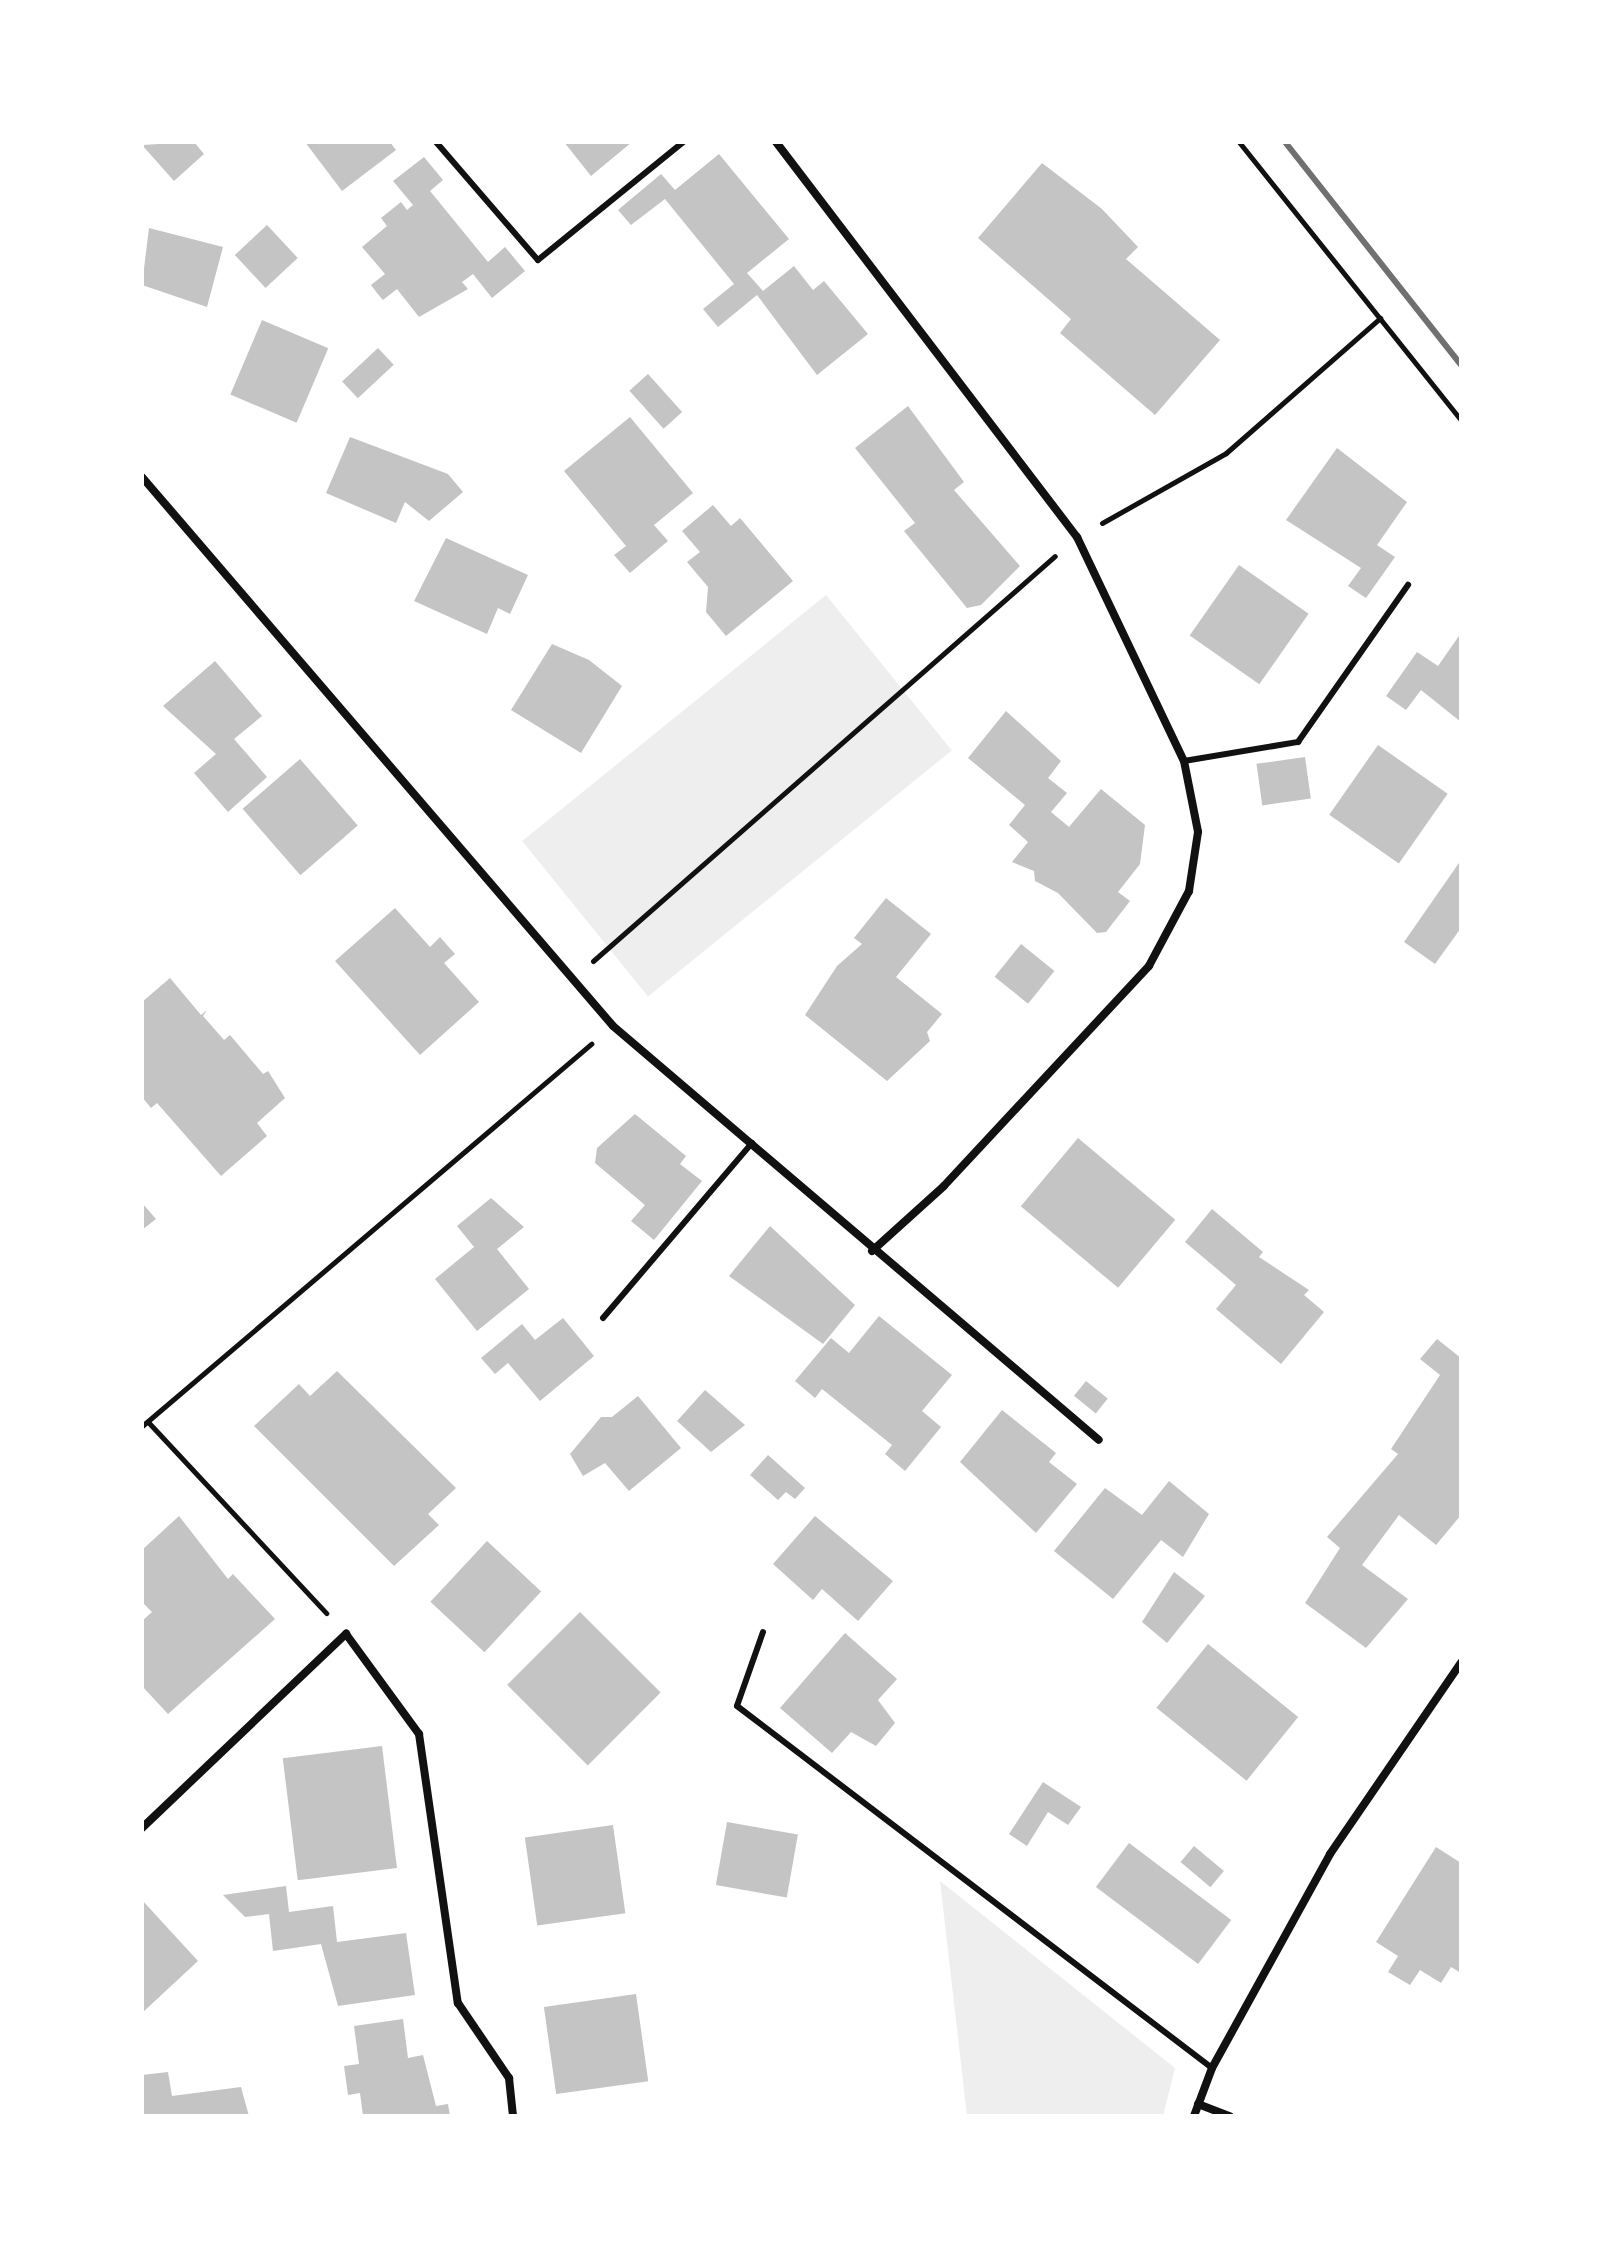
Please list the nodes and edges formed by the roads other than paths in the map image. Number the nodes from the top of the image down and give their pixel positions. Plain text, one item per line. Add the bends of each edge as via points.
1 (436, 142) edge
2 (683, 142) edge
3 (776, 142) edge
4 (142, 477) edge
5 (1408, 585) dead end
6 (1184, 761) junction
7 (752, 1143) junction
8 (872, 1251) junction
9 (603, 1318) dead end
10 (1099, 1440) dead end
11 (763, 1632) dead end
12 (1461, 1663) edge
13 (142, 1828) edge
14 (1212, 2068) junction
15 (1198, 2104) junction
16 (513, 2116) edge
17 (1194, 2116) edge
18 (1230, 2116) edge

1 - 2 lane via 538,260
3 - 6 street via 1077,537
4 - 7 street via 613,1026
5 - 6 lane via 1298,742
6 - 8 street via 1198,832 1189,891 1149,966 944,1186
7 - 8 street
7 - 9 lane
8 - 10 street
11 - 14 lane via 737,1706
12 - 14 street via 1330,1854
13 - 16 street via 346,1634 419,1734 458,2003 509,2078
14 - 15 street
15 - 17 street
15 - 18 street

